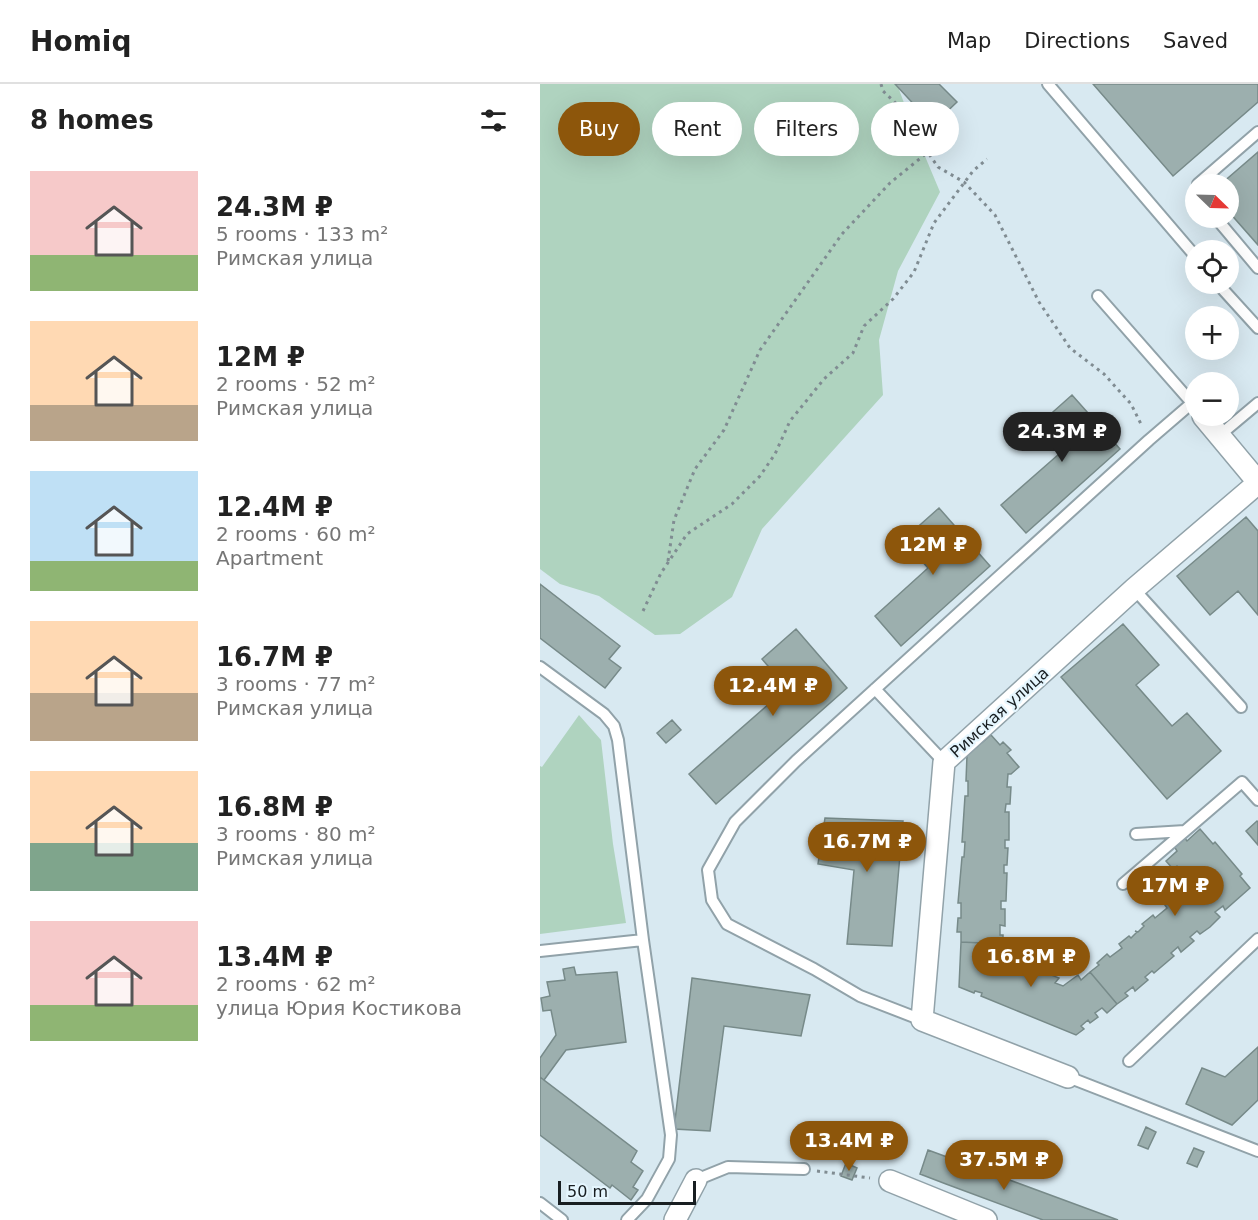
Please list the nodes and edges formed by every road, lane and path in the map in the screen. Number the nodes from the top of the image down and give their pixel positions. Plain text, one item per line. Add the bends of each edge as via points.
1 (880, 84) edge
2 (1048, 84) edge
3 (895, 102) edge
4 (1258, 132) edge
5 (923, 156) edge
6 (931, 156) edge
7 (987, 159) dead end
8 (1211, 174) edge
9 (964, 182) junction
10 (1224, 228) edge
11 (1185, 245) edge
12 (1258, 268) edge
13 (1227, 294) edge
14 (1098, 296) dead end
15 (1258, 328) edge
16 (1185, 394) edge
17 (1258, 403) edge
18 (1185, 416) edge
19 (1212, 426) edge
20 (1220, 435) junction
21 (1149, 440) junction
22 (1258, 482) edge
23 (668, 563) junction
24 (1134, 589) junction
25 (643, 611) dead end
26 (540, 667) edge
27 (875, 689) junction
28 (1241, 707) dead end
29 (944, 762) junction
30 (1258, 800) edge
31 (1185, 831) junction
32 (1136, 834) dead end
33 (1123, 884) dead end
34 (1258, 939) edge
35 (643, 940) junction
36 (540, 951) edge
37 (922, 1020) junction
38 (1129, 1061) dead end
39 (1068, 1077) joint
40 (1258, 1151) edge
41 (804, 1169) joint
42 (696, 1180) joint
43 (890, 1181) joint
44 (540, 1203) edge
45 (562, 1220) edge
46 (627, 1220) edge
47 (675, 1220) edge
48 (986, 1220) edge

1 - 3 path
2 - 11 lane
4 - 8 lane
5 - 23 path via 890,183 842,234 760,350 724,430 695,469 674,520
6 - 9 path via 938,167
7 - 9 path
9 - 21 path via 995,215 1039,302 1070,348 1104,374 1131,404
9 - 23 path via 934,223 914,272 864,326 853,353 824,379 790,421 760,476 732,504 687,534
10 - 12 lane
13 - 15 lane
14 - 16 lane
17 - 20 lane
18 - 21 lane
19 - 20 street
20 - 22 street
21 - 27 lane
22 - 24 street, Римская улица
23 - 25 path
24 - 28 lane
24 - 29 street, Римская улица
26 - 35 lane via 604,714 614,726
27 - 29 lane
27 - 37 lane via 735,822 708,870 712,900 727,924 860,996
29 - 37 street, Римская улица
30 - 31 lane via 1242,782
31 - 32 lane
31 - 33 lane
34 - 38 lane
35 - 36 lane
35 - 46 lane via 671,1135 669,1159 647,1198
37 - 39 street
39 - 40 lane
41 - 42 lane via 728,1167
41 - 43 path
42 - 47 street
43 - 48 street
44 - 45 lane

